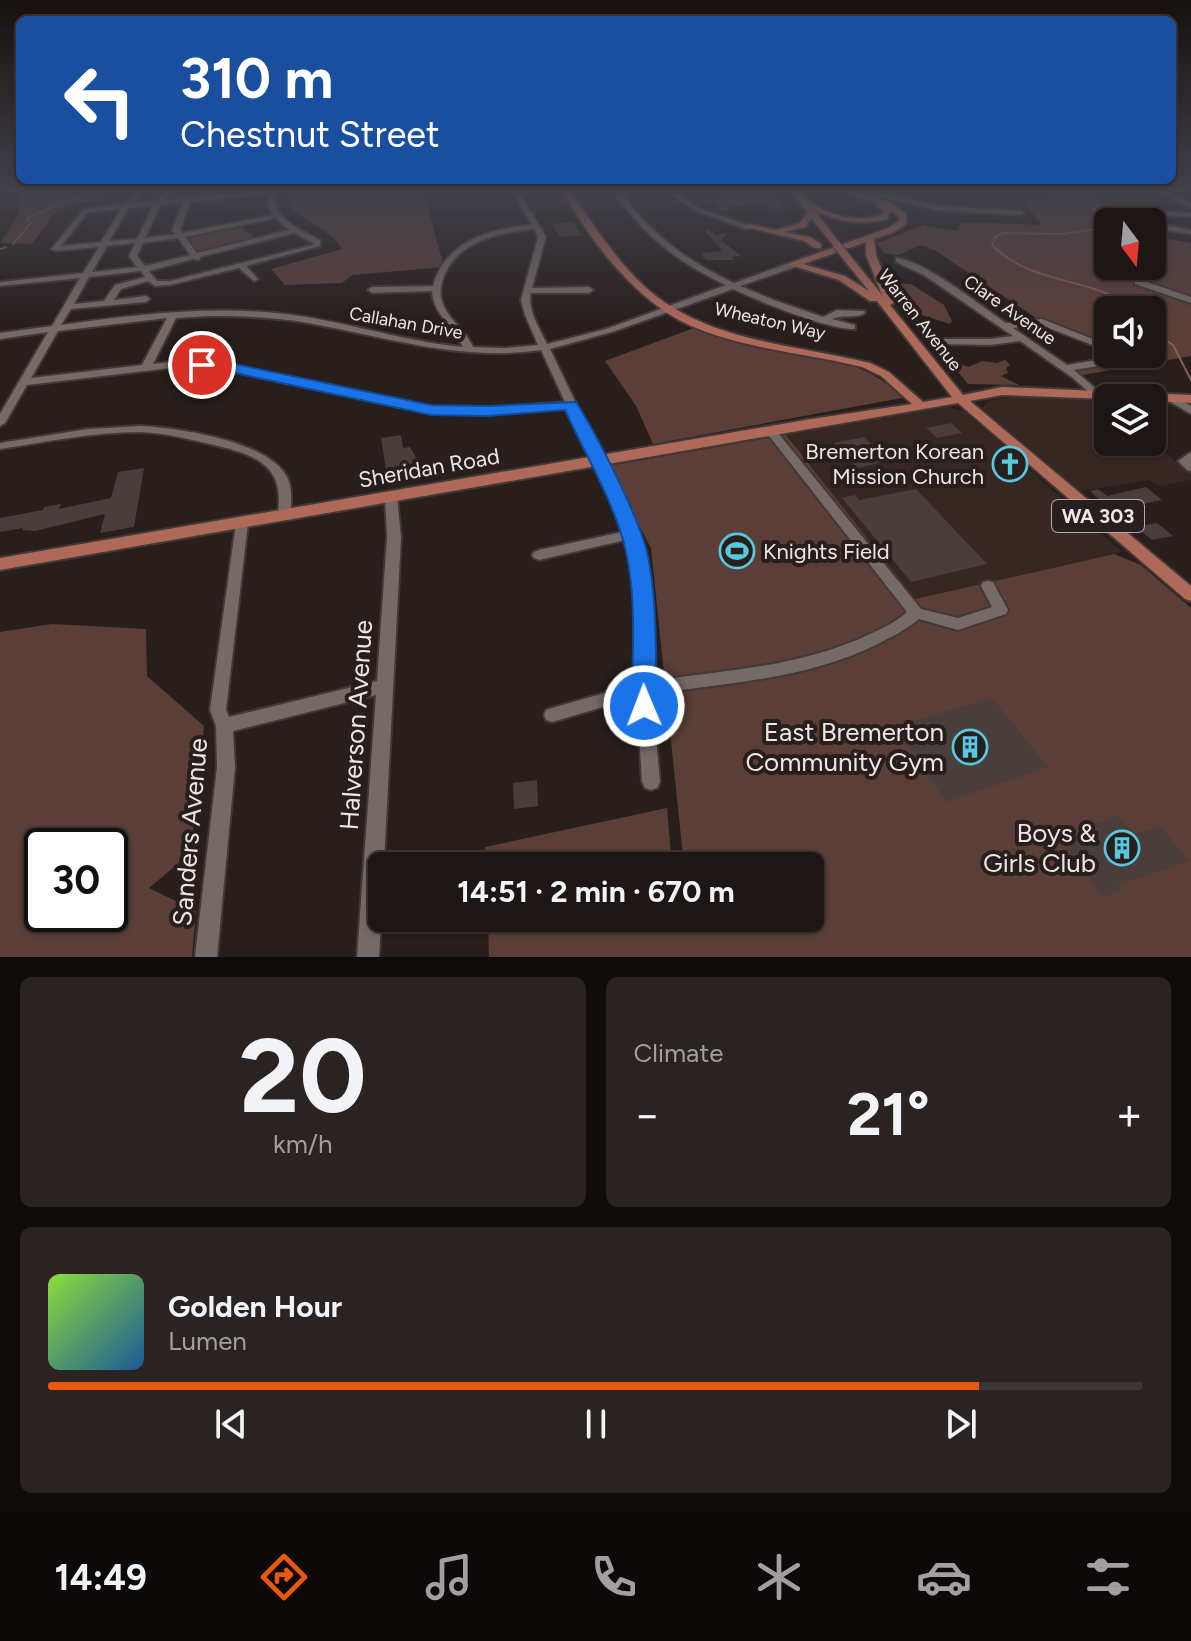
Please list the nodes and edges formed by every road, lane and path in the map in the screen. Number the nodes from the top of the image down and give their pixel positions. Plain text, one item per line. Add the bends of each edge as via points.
1 (66, 234) edge
2 (110, 234) edge
3 (143, 234) edge
4 (190, 234) edge
5 (283, 234) edge
6 (301, 234) edge
7 (492, 234) edge
8 (539, 234) edge
9 (597, 234) edge
10 (651, 234) edge
11 (781, 234) edge
12 (820, 234) edge
13 (828, 234) edge
14 (866, 234) edge
15 (880, 234) edge
16 (178, 236) junction
17 (866, 239) junction
18 (139, 241) junction
19 (104, 244) junction
20 (818, 246) junction
21 (196, 258) junction
22 (899, 260) dead end
23 (795, 264) junction
24 (241, 265) junction
25 (143, 269) junction
26 (85, 276) junction
27 (254, 279) dead end
28 (154, 281) junction
29 (1138, 282) dead end
30 (0, 284) edge
31 (736, 285) junction
32 (436, 288) junction
33 (372, 290) dead end
34 (589, 290) dead end
35 (528, 291) junction
36 (146, 299) dead end
37 (1191, 300) edge
38 (107, 303) junction
39 (67, 307) junction
40 (667, 309) junction
41 (890, 311) junction
42 (861, 313) dead end
43 (173, 315) junction
44 (823, 320) junction
45 (900, 324) junction
46 (1004, 326) junction
47 (852, 327) dead end
48 (55, 329) junction
49 (0, 336) edge
50 (1022, 338) junction
51 (938, 342) dead end
52 (1094, 342) edge
53 (545, 348) junction
54 (469, 350) junction
55 (1094, 363) edge
56 (147, 366) junction
57 (1065, 368) junction
58 (25, 382) junction
59 (1094, 392) edge
60 (1094, 394) edge
61 (959, 398) junction
62 (1166, 399) edge
63 (1173, 399) junction
64 (1191, 399) edge
65 (917, 402) junction
66 (570, 405) junction
67 (1191, 411) edge
68 (866, 414) junction
69 (0, 423) edge
70 (770, 430) junction
71 (0, 446) edge
72 (598, 461) junction
73 (391, 497) junction
74 (284, 515) junction
75 (242, 523) junction
76 (629, 535) junction
77 (539, 555) dead end
78 (0, 564) edge
79 (988, 586) dead end
80 (1191, 595) edge
81 (916, 613) junction
82 (386, 686) junction
83 (644, 689) junction
84 (552, 715) dead end
85 (224, 726) junction
86 (651, 782) dead end
87 (206, 957) edge
88 (368, 957) edge

1 - 19 street via 55,249
2 - 19 street
3 - 18 street
4 - 16 street
5 - 21 street
6 - 24 street via 317,244
7 - 32 street via 468,242 447,262
8 - 35 street
9 - 40 main road, Wheaton Way via 622,268
10 - 31 street
11 - 20 main road
12 - 20 main road
13 - 41 main road, Warren Avenue / WA 303, bridge
14 - 17 main road
15 - 17 main road
16 - 18 street
16 - 21 street
17 - 23 main road
17 - 45 main road
18 - 19 street
18 - 25 street via 133,256
19 - 26 street
20 - 23 main road
21 - 25 street
22 - 46 street, Clare Avenue
23 - 31 street, Callahan Drive
23 - 41 main road via 847,280
24 - 27 street
24 - 28 street
25 - 26 street
25 - 28 street
26 - 30 street
26 - 39 street
28 - 38 street via 118,287
29 - 37 street
31 - 40 street, Callahan Drive
31 - 44 street
32 - 33 street
32 - 54 street via 436,301
34 - 35 street
35 - 53 street via 529,315
36 - 38 street
38 - 39 street
39 - 48 street
40 - 53 street, Callahan Drive via 596,337
40 - 65 main road, Wheaton Way via 738,337 866,365
41 - 45 main road, Warren Avenue / WA 303
42 - 44 street via 837,313
43 - 48 street, Callahan Drive
43 - 54 street, Callahan Drive via 279,316
43 - 56 street
44 - 47 street
45 - 61 main road, Warren Avenue / WA 303
46 - 50 street, Clare Avenue
46 - 52 street via 1042,322
48 - 49 street, Callahan Drive
48 - 58 street
50 - 51 street
50 - 57 street, Clare Avenue
53 - 54 street, Callahan Drive
53 - 66 street
55 - 57 street
56 - 58 street
56 - 66 street via 230,368 431,410
57 - 59 street, Clare Avenue
58 - 69 street
60 - 61 main road, Sheridan Road via 1009,390
61 - 65 main road, Sheridan Road
61 - 68 main road, Sheridan Road
61 - 80 main road, WA 303
62 - 63 main road, Sheridan Road
63 - 64 main road, Sheridan Road
63 - 67 street
65 - 68 main road, Sheridan Road
66 - 72 street
68 - 70 main road, Sheridan Road
70 - 72 main road, Sheridan Road
70 - 81 street
71 - 74 street via 100,431 141,429 191,436 265,460 285,490
72 - 73 main road, Sheridan Road
72 - 76 street
73 - 74 main road, Sheridan Road
73 - 82 street, Halverson Avenue via 394,537
74 - 75 main road, Sheridan Road
75 - 78 main road, Sheridan Road
75 - 85 street, Sanders Avenue via 218,710
76 - 77 street
76 - 83 street via 641,579
79 - 81 street via 1001,610 958,624
81 - 83 street via 865,645 809,664
82 - 85 street
82 - 88 street, Halverson Avenue
83 - 84 street
83 - 86 street
85 - 87 street, Sanders Avenue via 226,767

